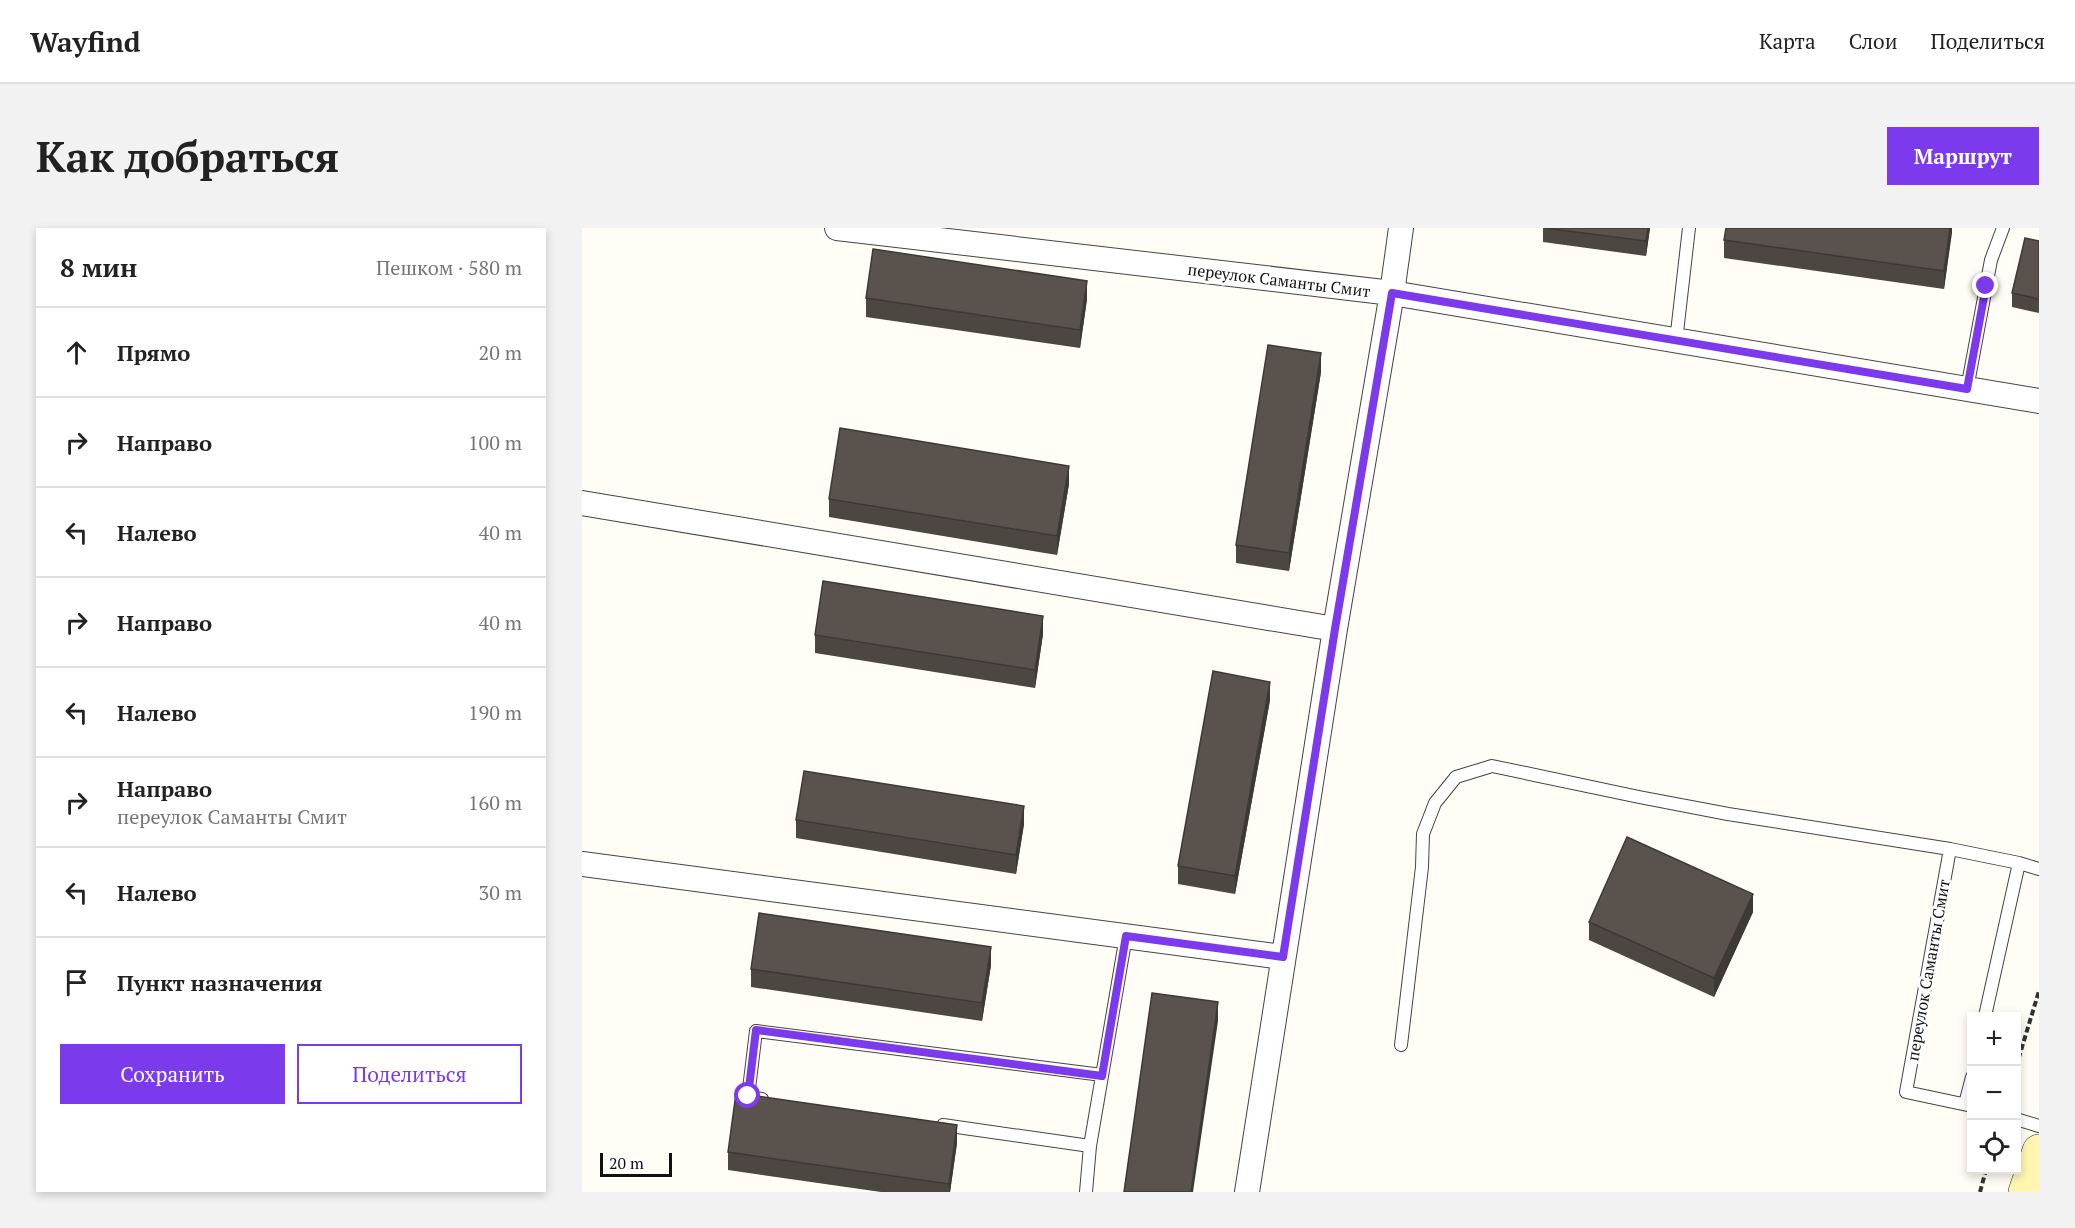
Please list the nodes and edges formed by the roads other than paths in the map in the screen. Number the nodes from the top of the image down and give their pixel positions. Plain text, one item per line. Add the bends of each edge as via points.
1 (837, 228) edge
2 (1401, 228) edge
3 (1689, 228) edge
4 (2003, 228) edge
5 (1392, 293) junction
6 (1676, 341) junction
7 (1967, 389) junction
8 (2039, 401) edge
9 (582, 502) edge
10 (1335, 629) junction
11 (1950, 849) junction
12 (2019, 863) junction
13 (582, 864) edge
14 (2039, 869) edge
15 (1126, 936) junction
16 (1283, 957) junction
17 (1986, 1012) edge
18 (1401, 1045) dead end
19 (1102, 1076) junction
20 (771, 1100) edge
21 (1967, 1105) edge
22 (2020, 1120) edge
23 (936, 1124) edge
24 (2039, 1125) edge
25 (1090, 1146) junction
26 (2039, 1151) edge
27 (1086, 1192) edge
28 (1247, 1192) edge
29 (2025, 1192) edge

1 - 5 street, переулок Саманты Смит
2 - 5 street
3 - 6 lane
4 - 7 lane via 1991,260
5 - 6 street, переулок Саманты Смит
5 - 10 street
6 - 7 street, переулок Саманты Смит
7 - 8 street, переулок Саманты Смит
9 - 10 street
10 - 16 street
11 - 12 lane
11 - 18 lane via 1728,814 1492,766 1456,777 1435,803 1423,834
11 - 21 lane, переулок Саманты Смит via 1906,1092
12 - 14 lane
12 - 17 lane
13 - 15 street
15 - 16 street
15 - 19 lane
16 - 28 street
19 - 20 lane via 756,1030 748,1096
19 - 25 lane
22 - 24 lane
23 - 25 lane
25 - 27 lane
26 - 29 street

